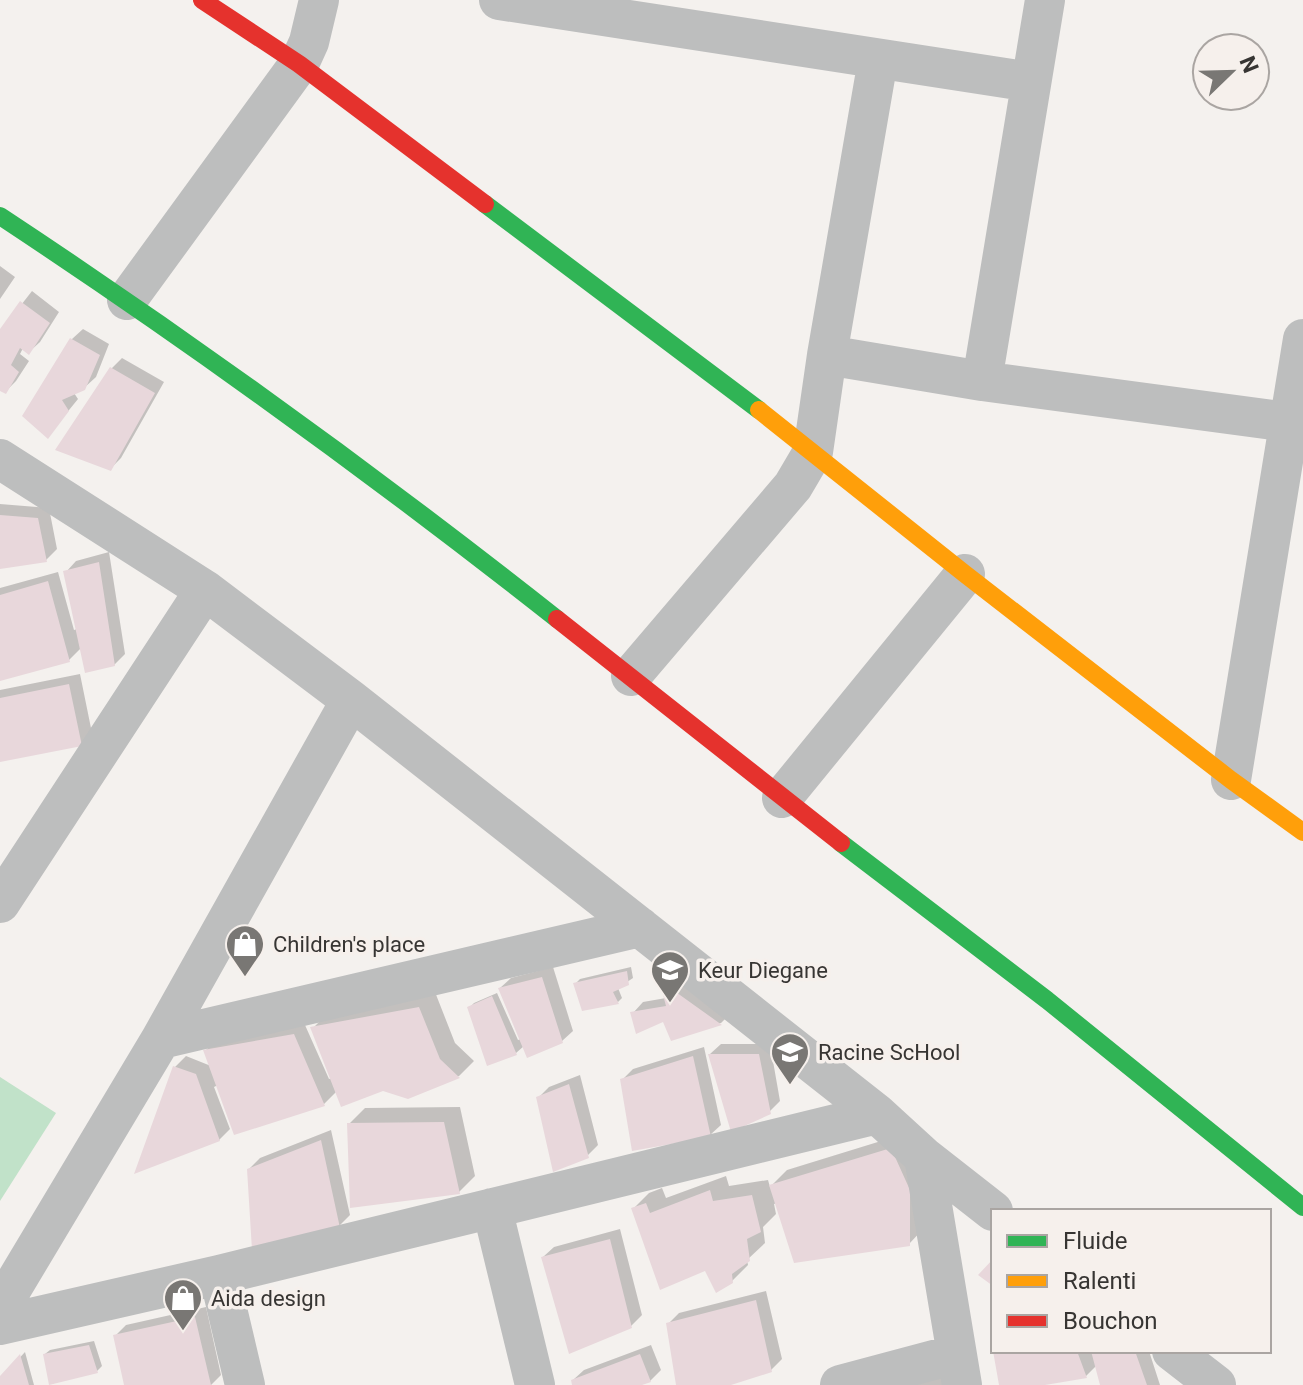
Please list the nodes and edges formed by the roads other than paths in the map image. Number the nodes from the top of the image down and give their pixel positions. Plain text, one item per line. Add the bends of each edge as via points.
1 (202, 0) edge
2 (319, 0) edge
3 (499, 0) edge
4 (1045, 0) edge
5 (878, 60) junction
6 (299, 64) junction
7 (1031, 82) junction
8 (0, 216) edge
9 (127, 300) junction
10 (1303, 339) edge
11 (827, 355) junction
12 (982, 381) junction
13 (1296, 423) edge
14 (813, 452) junction
15 (0, 459) edge
16 (965, 574) junction
17 (205, 590) junction
18 (631, 676) junction
19 (351, 700) junction
20 (1231, 780) junction
21 (782, 798) junction
22 (1303, 832) edge
23 (2, 887) edge
24 (640, 927) junction
25 (161, 1039) junction
26 (877, 1114) junction
27 (924, 1157) junction
28 (1303, 1207) edge
29 (492, 1208) junction
30 (991, 1209) edge
31 (219, 1275) junction
32 (0, 1308) edge
33 (0, 1325) edge
34 (1175, 1353) edge
35 (959, 1370) edge
36 (245, 1385) edge
37 (535, 1385) edge
38 (840, 1385) edge
39 (1216, 1385) edge

1 - 6 main road
2 - 6 street
3 - 5 street
4 - 7 street
5 - 7 street
5 - 11 street
6 - 9 street
6 - 14 main road
7 - 12 street
8 - 9 main road
9 - 18 main road via 443,529
10 - 13 street
11 - 12 street
11 - 14 street
12 - 13 street
13 - 20 street
14 - 16 main road
14 - 18 street via 793,486
15 - 17 street
16 - 20 main road
16 - 21 street
17 - 19 street
17 - 23 street
18 - 21 main road
19 - 24 street
19 - 25 street
20 - 22 main road
21 - 28 main road via 1047,1000
24 - 25 street
24 - 26 street
25 - 32 street
26 - 27 street
26 - 29 street
27 - 30 street
27 - 35 street
29 - 31 street
29 - 37 street
31 - 33 street
31 - 36 street
34 - 39 street
35 - 38 street

